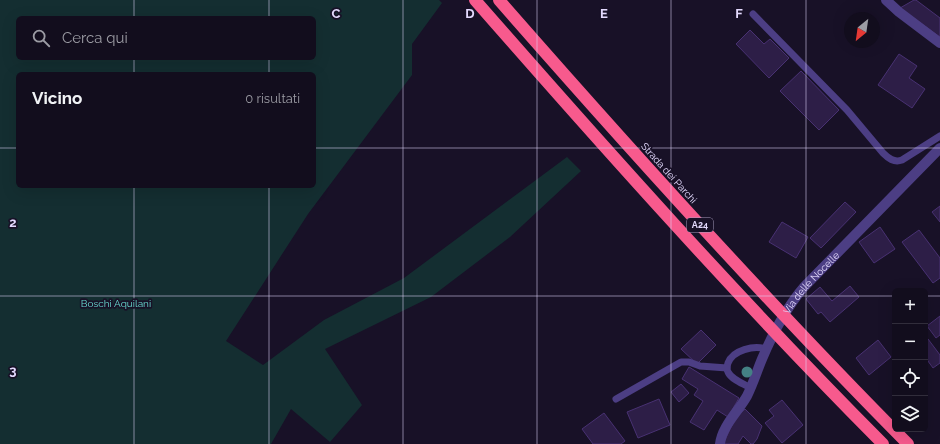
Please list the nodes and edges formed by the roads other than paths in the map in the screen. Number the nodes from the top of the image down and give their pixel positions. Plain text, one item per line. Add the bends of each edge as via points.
1 (475, 0) edge
2 (500, 0) edge
3 (886, 0) edge
4 (753, 14) dead end
5 (940, 43) edge
6 (940, 136) edge
7 (940, 148) edge
8 (766, 349) junction
9 (727, 368) junction
10 (751, 388) junction
11 (616, 399) dead end
12 (720, 444) edge
13 (883, 444) edge
14 (908, 444) edge

1 - 13 highway, A24, bridge via 654,203 751,308
2 - 14 highway, Strada dei Parchi / A24, bridge via 663,185
3 - 5 street
4 - 6 lane via 889,158 902,160
7 - 8 street, Via delle Nocelle via 804,287 785,314
8 - 9 lane via 738,351 730,358
8 - 10 street, Via delle Nocelle
9 - 10 lane via 730,376
9 - 11 lane via 681,362
10 - 12 street, Via delle Nocelle via 724,431

